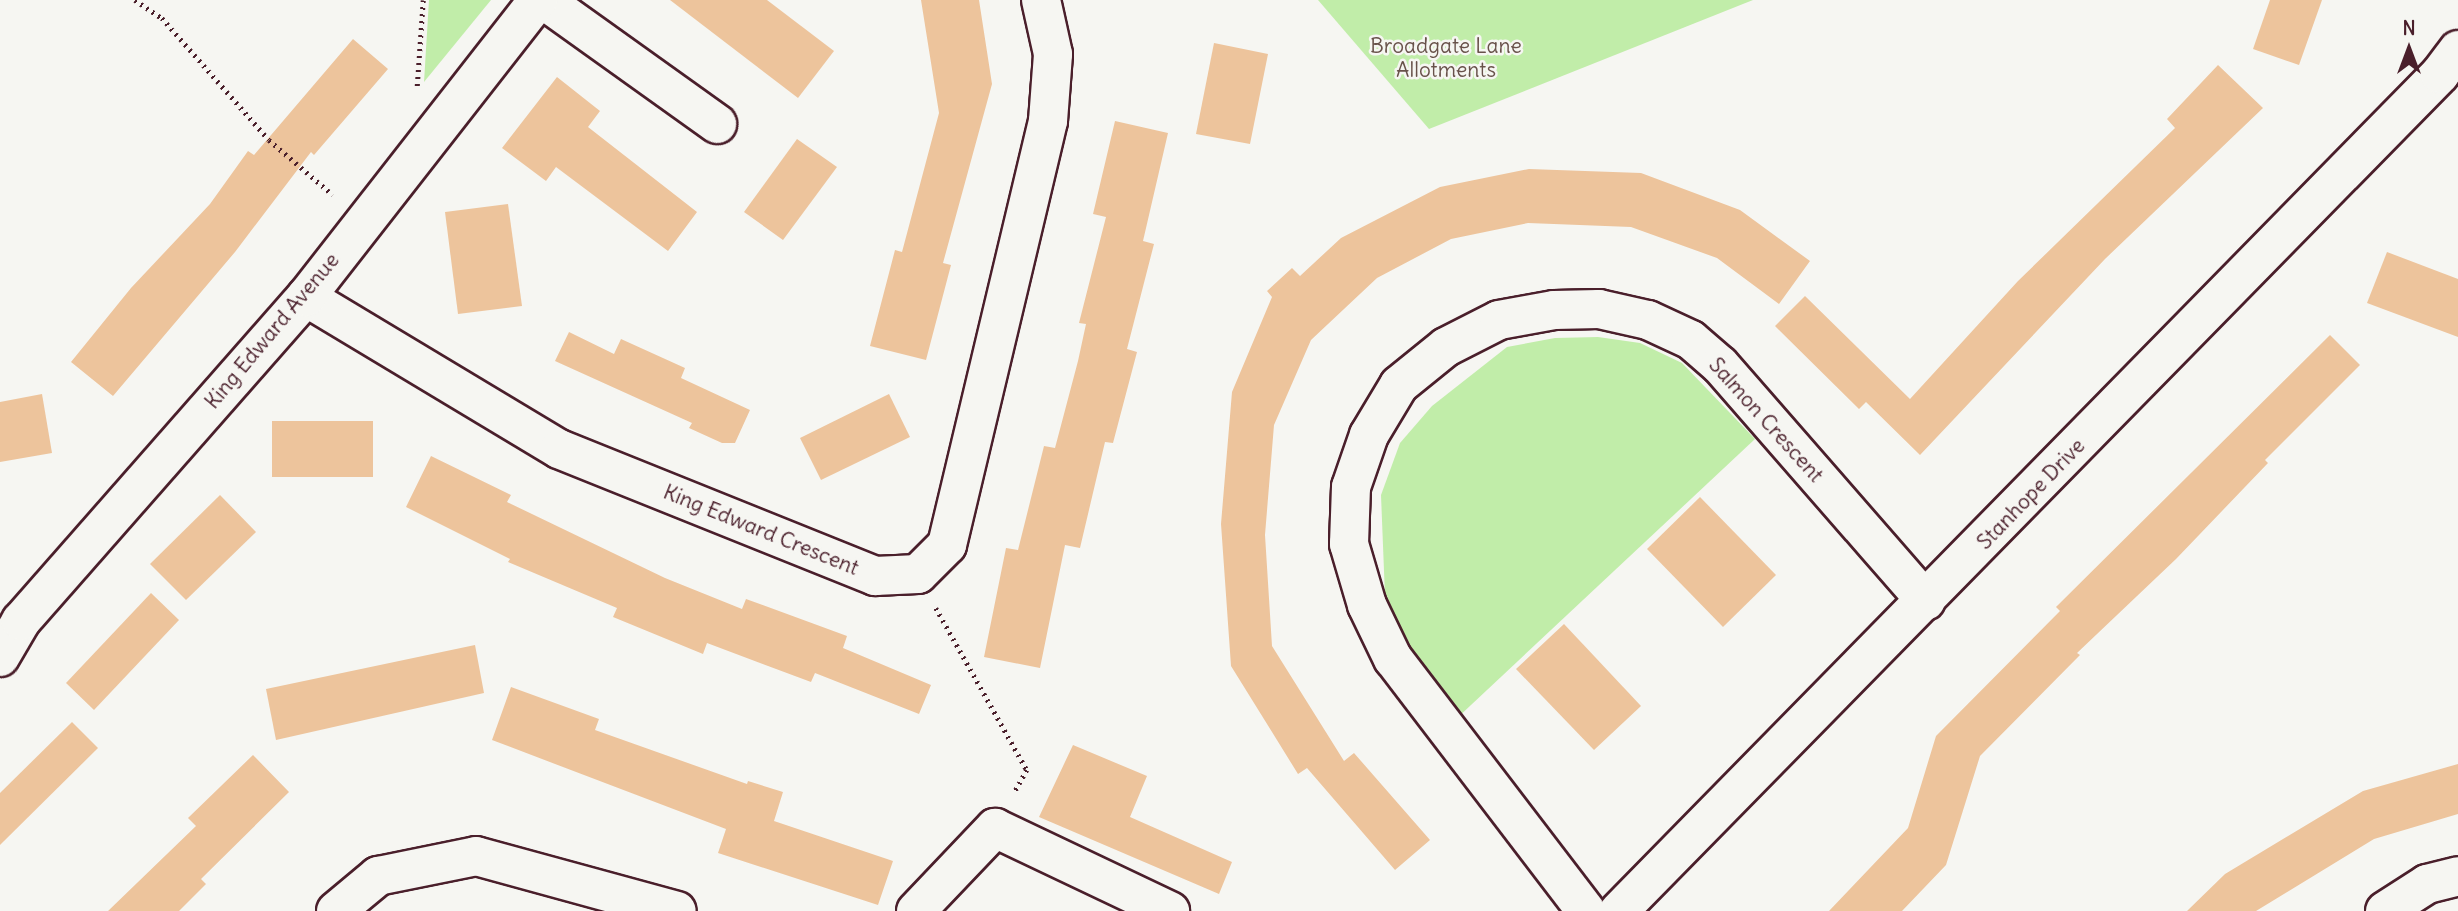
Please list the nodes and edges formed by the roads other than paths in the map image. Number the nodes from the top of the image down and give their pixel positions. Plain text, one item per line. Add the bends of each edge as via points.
1 (538, 0) edge
2 (544, 0) edge
3 (1041, 0) edge
4 (2452, 69) edge
5 (717, 124) dead end
6 (306, 297) junction
7 (1926, 601) junction
8 (11, 608) edge
9 (0, 657) edge
10 (2458, 876) edge
11 (336, 911) edge
12 (677, 911) edge
13 (916, 911) edge
14 (1170, 911) edge
15 (1587, 911) edge
16 (1619, 911) edge
17 (2385, 911) edge

1 - 6 street, King Edward Avenue
2 - 5 street
3 - 6 street, King Edward Crescent via 1053,54 1048,121 947,545 918,574 875,576 559,449
4 - 7 street, Stanhope Drive
6 - 8 street, King Edward Avenue
7 - 15 street, Salmon Crescent via 1720,365 1691,340 1648,320 1600,309 1554,310 1499,320 1446,347 1399,385 1369,435 1352,487 1349,544 1367,606 1393,659
7 - 16 street, Stanhope Drive
8 - 9 street, King Edward Avenue
10 - 17 street via 2427,884
11 - 12 street via 378,876 476,856
13 - 14 street via 995,828

